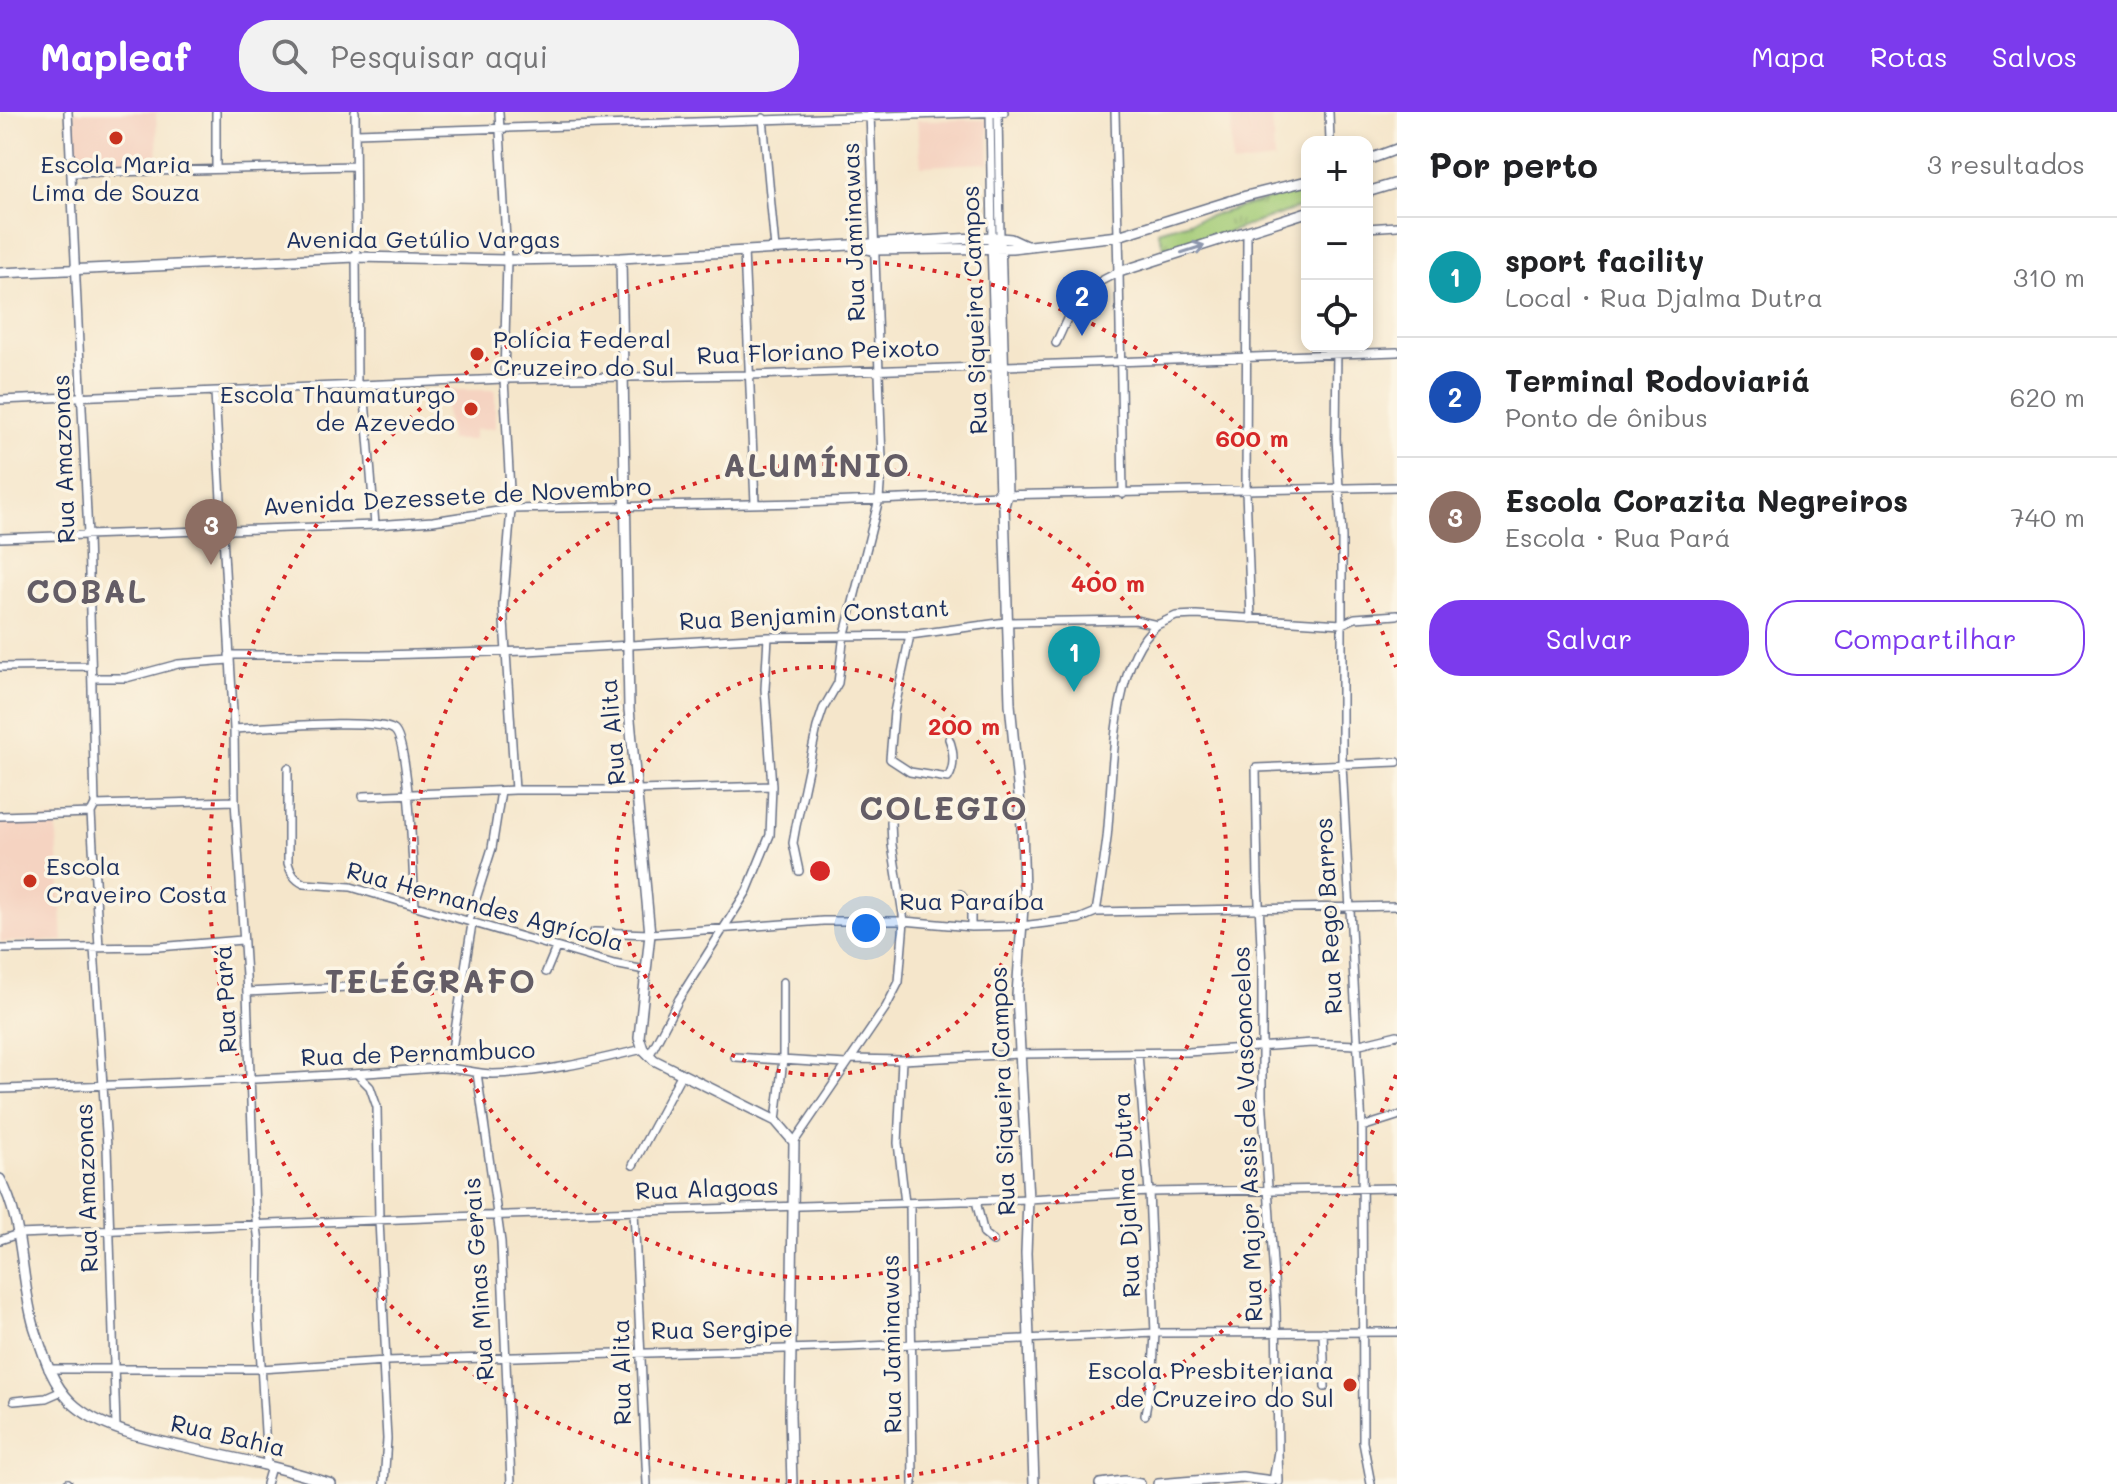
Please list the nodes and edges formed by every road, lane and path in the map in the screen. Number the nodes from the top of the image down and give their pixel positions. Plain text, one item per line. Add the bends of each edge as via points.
1 (68, 112) edge
2 (216, 112) edge
3 (355, 112) edge
4 (499, 112) edge
5 (616, 112) edge
6 (927, 112) edge
7 (990, 112) edge
8 (998, 112) edge
9 (1004, 112) edge
10 (1115, 112) edge
11 (1329, 112) edge
12 (801, 114) edge
13 (870, 114) edge
14 (723, 116) edge
15 (763, 118) junction
16 (615, 123) junction
17 (499, 129) junction
18 (356, 133) junction
19 (1330, 136) edge
20 (1397, 149) edge
21 (1373, 158) edge
22 (354, 166) junction
23 (216, 169) junction
24 (71, 173) junction
25 (1301, 182) edge
26 (1397, 183) edge
27 (1373, 190) edge
28 (1301, 214) edge
29 (1397, 226) edge
30 (1373, 228) edge
31 (1247, 232) junction
32 (1118, 236) junction
33 (996, 242) junction
34 (873, 246) junction
35 (775, 249) junction
36 (744, 251) junction
37 (356, 257) junction
38 (621, 258) junction
39 (507, 260) junction
40 (77, 270) junction
41 (1119, 272) junction
42 (0, 273) edge
43 (1056, 343) dead end
44 (1373, 351) edge
45 (1311, 352) edge
46 (1337, 352) edge
47 (1397, 352) edge
48 (1245, 357) junction
49 (1120, 361) junction
50 (1000, 365) junction
51 (879, 370) junction
52 (750, 375) junction
53 (504, 379) junction
54 (624, 379) junction
55 (361, 387) junction
56 (215, 393) junction
57 (81, 396) junction
58 (0, 400) edge
59 (1397, 487) edge
60 (1339, 489) junction
61 (1246, 491) junction
62 (1123, 494) junction
63 (1003, 495) junction
64 (879, 499) junction
65 (755, 503) junction
66 (626, 507) junction
67 (511, 509) junction
68 (375, 525) junction
69 (222, 530) junction
70 (88, 535) junction
71 (0, 538) edge
72 (1397, 615) edge
73 (1251, 619) junction
74 (1006, 622) junction
75 (1342, 624) junction
76 (1157, 625) junction
77 (844, 634) junction
78 (910, 635) junction
79 (768, 637) junction
80 (627, 644) junction
81 (507, 651) junction
82 (229, 657) junction
83 (91, 666) junction
84 (0, 667) edge
85 (92, 678) junction
86 (234, 729) junction
87 (949, 739) dead end
88 (1397, 762) edge
89 (1342, 765) junction
90 (288, 768) dead end
91 (772, 786) junction
92 (515, 790) junction
93 (638, 790) junction
94 (501, 791) junction
95 (363, 796) dead end
96 (408, 796) junction
97 (235, 801) junction
98 (93, 809) junction
99 (0, 816) edge
100 (891, 822) dead end
101 (799, 871) dead end
102 (960, 894) dead end
103 (415, 906) junction
104 (1397, 906) edge
105 (1349, 907) junction
106 (1260, 910) junction
107 (1096, 912) junction
108 (904, 921) junction
109 (471, 922) junction
110 (1021, 926) junction
111 (971, 927) junction
112 (724, 928) junction
113 (594, 932) dead end
114 (650, 934) junction
115 (242, 940) junction
116 (97, 948) junction
117 (556, 948) junction
118 (0, 949) edge
119 (645, 970) junction
120 (546, 972) dead end
121 (783, 982) dead end
122 (463, 984) junction
123 (247, 992) junction
124 (1397, 1035) edge
125 (1356, 1045) junction
126 (1261, 1046) junction
127 (646, 1053) junction
128 (1020, 1054) junction
129 (1138, 1054) junction
130 (735, 1057) dead end
131 (783, 1059) junction
132 (902, 1060) junction
133 (848, 1061) junction
134 (449, 1068) junction
135 (477, 1073) junction
136 (358, 1075) junction
137 (681, 1075) junction
138 (250, 1080) junction
139 (102, 1086) junction
140 (0, 1089) edge
141 (1397, 1116) edge
142 (776, 1121) junction
143 (1362, 1127) junction
144 (794, 1142) junction
145 (633, 1165) dead end
146 (0, 1179) edge
147 (1397, 1188) edge
148 (1269, 1190) junction
149 (1361, 1190) junction
150 (1149, 1192) junction
151 (1028, 1199) junction
152 (976, 1201) junction
153 (908, 1203) junction
154 (792, 1207) junction
155 (634, 1211) junction
156 (498, 1215) junction
157 (379, 1220) junction
158 (256, 1225) junction
159 (109, 1231) junction
160 (18, 1234) junction
161 (0, 1240) edge
162 (993, 1241) dead end
163 (1275, 1332) junction
164 (1323, 1332) junction
165 (1363, 1332) junction
166 (1397, 1332) edge
167 (1155, 1333) junction
168 (1029, 1339) junction
169 (912, 1343) junction
170 (791, 1348) junction
171 (641, 1352) junction
172 (506, 1356) junction
173 (384, 1361) junction
174 (48, 1369) junction
175 (114, 1369) junction
176 (260, 1369) junction
177 (1325, 1387) dead end
178 (62, 1391) junction
179 (14, 1401) dead end
180 (1145, 1415) dead end
181 (116, 1427) junction
182 (269, 1466) junction
183 (1226, 1479) junction
184 (1275, 1482) edge
185 (266, 1484) edge
186 (331, 1484) edge
187 (384, 1484) edge
188 (511, 1484) edge
189 (647, 1484) edge
190 (792, 1484) edge
191 (913, 1484) edge
192 (1034, 1484) edge
193 (1097, 1484) edge
194 (1140, 1484) edge
195 (1158, 1484) edge
196 (1242, 1484) edge
197 (1371, 1484) edge

1 - 24 street, Rua Amazonas
2 - 23 street
3 - 18 street
4 - 17 street
5 - 16 street
6 - 7 street
6 - 13 street
7 - 8 street
7 - 33 street, Rua Siqueira Campos
8 - 9 street
8 - 33 street, Rua Siqueira Campos
10 - 32 street
11 - 19 street
12 - 13 street
12 - 15 street
13 - 34 street, Rua Jaminawas
14 - 15 street
14 - 16 street
15 - 35 street
16 - 17 street
17 - 18 street
17 - 39 street
18 - 22 street
20 - 21 street
22 - 23 street
22 - 37 street
23 - 24 street
24 - 40 street, Rua Amazonas
25 - 32 street, Avenida Getúlio Vargas
26 - 27 street
28 - 31 street
29 - 30 street
41 -> 31 street
31 - 48 street
32 - 33 street, Avenida Getúlio Vargas via 1026,246
32 - 41 street
33 - 34 street, Avenida Getúlio Vargas
33 - 50 street, Rua Siqueira Campos
34 - 35 street, Avenida Getúlio Vargas
34 - 51 street, Rua Jaminawas
35 - 36 street, Avenida Getúlio Vargas
36 - 38 street, Avenida Getúlio Vargas
36 - 52 street
37 - 39 street, Avenida Getúlio Vargas
37 - 40 street, Avenida Getúlio Vargas
37 - 55 street
38 - 39 street, Avenida Getúlio Vargas
38 - 54 street, Rua Alita
39 - 53 street
40 - 42 street, Avenida Getúlio Vargas
40 - 57 street, Rua Amazonas
41 - 43 street via 1077,297
41 - 49 street
44 - 47 street, Rua Floriano Peixoto
45 - 48 street, Rua Floriano Peixoto
46 - 60 street, Rua Rego Barros
48 - 49 street, Rua Floriano Peixoto
48 - 61 street
49 - 50 street, Rua Floriano Peixoto
49 - 62 street
50 - 51 street, Rua Floriano Peixoto
50 - 63 street, Rua Siqueira Campos
51 - 52 street, Rua Floriano Peixoto
51 - 64 street, Rua Jaminawas
52 - 54 street, Rua Floriano Peixoto
52 - 65 street
53 - 54 street, Rua Floriano Peixoto
53 - 55 street, Rua Floriano Peixoto
53 - 67 street
54 - 66 street, Rua Alita
55 - 56 street, Rua Floriano Peixoto
55 - 68 street
56 - 57 street, Rua Floriano Peixoto
56 - 69 street, Rua Pará
57 - 58 street, Rua Floriano Peixoto
57 - 70 street, Rua Amazonas
59 - 60 street, Avenida Dezessete de Novembro
60 - 61 street, Avenida Dezessete de Novembro
60 - 75 street, Rua Rego Barros
61 - 62 street, Avenida Dezessete de Novembro
61 - 73 street
62 - 63 street, Avenida Dezessete de Novembro
63 - 64 street, Avenida Dezessete de Novembro
63 - 74 street, Rua Siqueira Campos
64 - 65 street, Avenida Dezessete de Novembro
64 - 77 street, Rua Jaminawas
65 - 66 street, Avenida Dezessete de Novembro
66 - 67 street, Avenida Dezessete de Novembro
66 - 80 street, Rua Alita
67 - 68 street, Avenida Dezessete de Novembro
67 - 81 street via 503,606
68 - 69 street, Avenida Dezessete de Novembro
69 - 70 street, Avenida Dezessete de Novembro
69 - 82 street, Rua Pará
70 - 71 street, Avenida Dezessete de Novembro
70 - 83 street, Rua Amazonas
72 - 75 street, Rua Benjamin Constant
73 - 75 street, Rua Benjamin Constant
73 - 76 street, Rua Benjamin Constant via 1176,616
74 - 76 street, Rua Benjamin Constant via 1135,620
74 - 78 street, Rua Benjamin Constant
74 - 110 street, Rua Siqueira Campos via 1022,826
75 - 89 street, Rua Rego Barros
76 - 107 street via 1135,655 1115,725
77 - 78 street, Rua Benjamin Constant
77 - 79 street, Rua Benjamin Constant
77 - 101 street, Rua Jaminawas via 838,683 817,727 793,843
78 - 87 street via 890,759 910,772 948,778
79 - 80 street, Rua Benjamin Constant
79 - 91 street via 765,689
80 - 81 street, Rua Benjamin Constant
80 - 93 street, Rua Alita
81 - 82 street, Rua Benjamin Constant
81 - 92 street
82 - 85 street, Rua Benjamin Constant via 139,676
82 - 86 street, Rua Pará
83 - 84 street
83 - 85 street, Rua Amazonas
85 - 98 street, Rua Amazonas
86 - 96 street via 382,725 394,730 403,744
86 - 97 street, Rua Pará
88 - 89 street
89 - 105 street, Rua Rego Barros
89 - 106 street, Rua Major Assis de Vasconcelos via 1256,768
90 - 103 street, Rua Hernandes Agrícola via 291,873 304,884 351,887
91 - 93 street
91 - 112 street via 764,854
92 - 93 street
92 - 94 street
93 - 114 street, Rua Alita
94 - 96 street
94 - 109 street
95 - 96 street
96 - 103 street
97 - 98 street
97 - 115 street, Rua Pará
98 - 99 street
98 - 116 street, Rua Amazonas
100 - 108 street
102 - 111 street via 971,907
103 - 109 street, Rua Hernandes Agrícola
104 - 105 street, Rua Paraíba
105 - 106 street, Rua Paraíba
105 - 125 street, Rua Rego Barros
106 - 107 street, Rua Paraíba
106 - 126 street, Rua Major Assis de Vasconcelos
107 - 110 street, Rua Paraíba
108 - 111 street, Rua Paraíba
108 - 112 street, Rua Paraíba
108 - 133 street via 896,991
109 - 117 street, Rua Hernandes Agrícola
109 - 122 street
110 - 111 street, Rua Paraíba
110 - 128 street, Rua Siqueira Campos
112 - 114 street, Rua Paraíba
112 - 127 street
113 - 114 street, Rua Paraíba
114 - 119 street, Rua Alita
115 - 116 street
115 - 123 street, Rua Pará
116 - 118 street
116 - 139 street, Rua Amazonas
117 - 119 street, Rua Hernandes Agrícola
117 - 120 street
119 - 127 street, Rua Alita via 639,1037
121 - 131 street
122 - 123 street
122 - 134 street
123 - 138 street, Rua Pará
124 - 125 street
125 - 126 street
125 - 143 street, Rua Rego Barros
126 - 129 street
126 - 148 street, Rua Major Assis de Vasconcelos
127 - 135 street, Rua de Pernambuco via 546,1070
127 - 137 street
128 - 129 street
128 - 132 street
128 - 151 street, Rua Siqueira Campos
129 - 150 street, Rua Djalma Dutra
130 - 131 street
131 - 133 street
131 - 142 street
132 - 133 street
132 - 153 street, Rua Jaminawas via 898,1143
133 - 144 street
134 - 135 street, Rua de Pernambuco
134 - 136 street, Rua de Pernambuco
135 - 156 street, Rua Minas Gerais
136 - 138 street, Rua de Pernambuco
136 - 157 street via 370,1087 377,1107
137 - 142 street
137 - 145 street
138 - 139 street, Rua de Pernambuco
138 - 158 street, Rua Pará
139 - 140 street, Rua de Pernambuco
139 - 159 street, Rua Amazonas
141 - 143 street
142 - 144 street
143 - 149 street, Rua Rego Barros
144 - 154 street
146 - 160 street, Rua Bahia
147 - 149 street, Rua Alagoas
148 - 149 street, Rua Alagoas
148 - 150 street, Rua Alagoas
148 - 163 street, Rua Major Assis de Vasconcelos
149 - 165 street, Rua Rego Barros
150 - 151 street, Rua Alagoas
150 - 167 street, Rua Djalma Dutra
151 - 152 street, Rua Alagoas
151 - 168 street, Rua Siqueira Campos
152 - 153 street, Rua Alagoas
152 - 162 street via 984,1234
153 - 154 street, Rua Alagoas
153 - 169 street, Rua Jaminawas
154 - 155 street, Rua Alagoas
154 - 170 street
155 - 156 street, Rua Alagoas
155 - 171 street, Rua Alita
156 - 157 street, Rua Alagoas
156 - 172 street, Rua Minas Gerais
157 - 158 street, Rua Alagoas
157 - 173 street
158 - 159 street, Rua Alagoas
158 - 176 street, Rua Pará
159 - 160 street, Rua Alagoas
159 - 175 street, Rua Amazonas
160 - 161 street, Rua Alagoas
160 - 174 street, Rua Bahia via 26,1291
163 - 164 street, Rua Sergipe
163 - 167 street, Rua Sergipe
163 - 184 street, Rua Major Assis de Vasconcelos
164 - 165 street, Rua Sergipe
164 - 177 street
165 - 166 street, Rua Sergipe
165 - 197 street, Rua Rego Barros via 1363,1442
167 - 168 street, Rua Sergipe
167 - 180 street, Rua Djalma Dutra
168 - 169 street, Rua Sergipe
168 - 192 street, Rua Siqueira Campos
169 - 170 street, Rua Sergipe
169 - 191 street, Rua Jaminawas
170 - 171 street, Rua Sergipe
170 - 190 street
171 - 172 street, Rua Sergipe
171 - 189 street, Rua Alita
172 - 173 street, Rua Sergipe
172 - 188 street, Rua Minas Gerais
173 - 176 street, Rua Sergipe
173 - 187 street
174 - 175 street, Rua Sergipe
174 - 178 street, Rua Bahia
175 - 176 street, Rua Sergipe
175 - 181 street, Rua Amazonas
176 - 182 street, Rua Pará
178 - 179 street
178 - 181 street, Rua Bahia via 88,1414
181 - 182 street, Rua Bahia
182 - 185 street, Rua Pará
182 - 186 street, Rua Bahia
183 - 184 street
183 - 195 street
183 - 196 street
193 - 194 street

